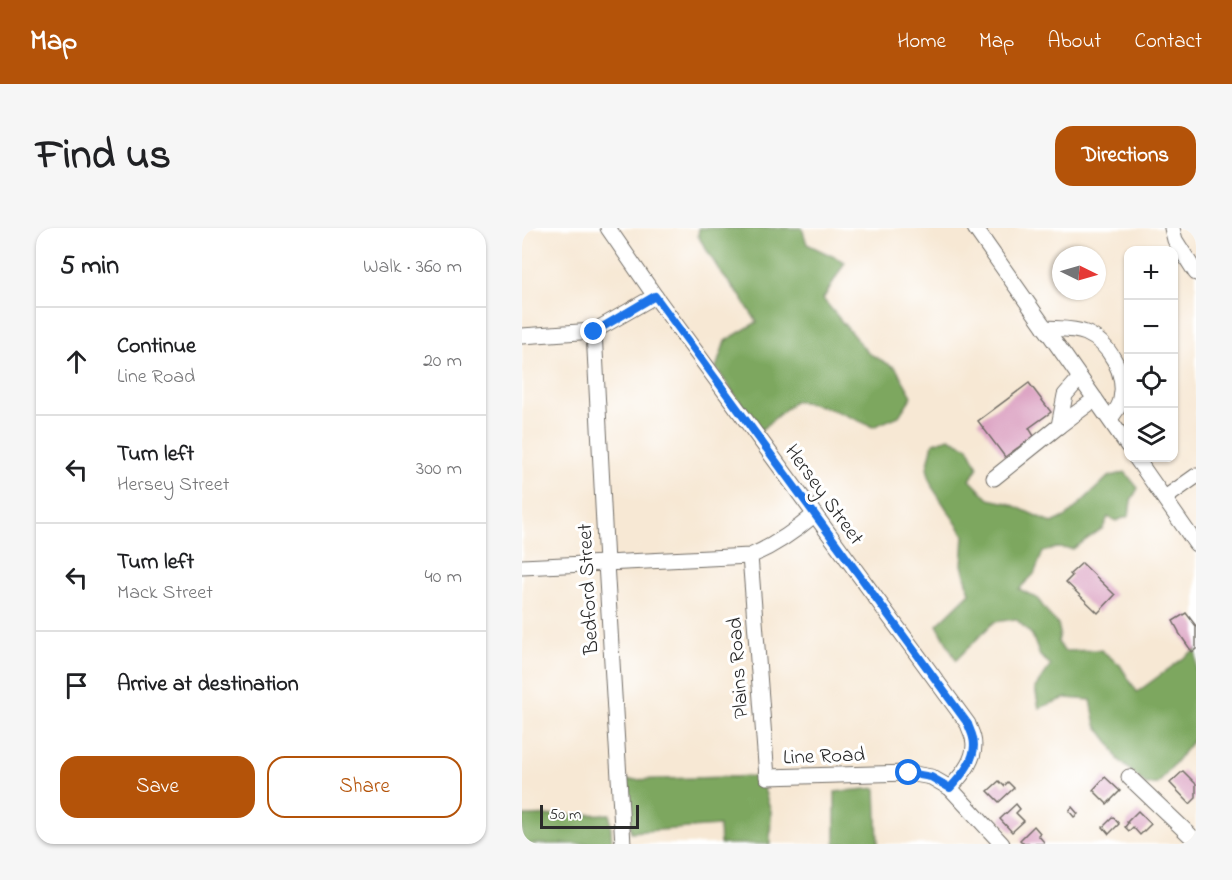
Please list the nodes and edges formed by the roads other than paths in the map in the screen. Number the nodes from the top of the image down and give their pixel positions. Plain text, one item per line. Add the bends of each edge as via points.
1 (608, 228) edge
2 (975, 228) edge
3 (1172, 228) edge
4 (1196, 273) edge
5 (655, 296) junction
6 (1045, 328) junction
7 (594, 332) junction
8 (522, 336) edge
9 (1080, 378) junction
10 (1095, 399) junction
11 (1110, 419) junction
12 (1059, 426) junction
13 (1124, 440) edge
14 (1139, 462) edge
15 (1196, 476) edge
16 (994, 478) dead end
17 (1165, 498) junction
18 (814, 515) junction
19 (1196, 544) edge
20 (750, 556) junction
21 (606, 563) junction
22 (522, 567) edge
23 (767, 777) joint
24 (1130, 777) dead end
25 (950, 788) junction
26 (1196, 841) edge
27 (623, 844) edge
28 (1002, 844) edge

1 - 5 street, Hersey Street
2 - 6 street
3 - 4 street
5 - 7 street
5 - 18 street, Hersey Street
6 - 9 street
6 - 11 street via 1085,333 1106,348 1122,386 1119,406
7 - 8 street
7 - 21 street, Bedford Street
9 - 10 street
9 - 12 street via 1065,395
10 - 11 street
10 - 12 street
11 - 13 street
12 - 16 street
14 - 17 street
15 - 17 street
17 - 19 street
18 - 20 street via 766,550
18 - 25 street, Hersey Street via 968,724 974,739 972,756 965,772
20 - 21 street
20 - 23 street, Plains Road
21 - 22 street
21 - 27 street, Bedford Street
23 - 25 street, Line Road via 909,773 931,777
24 - 26 street
25 - 28 street

